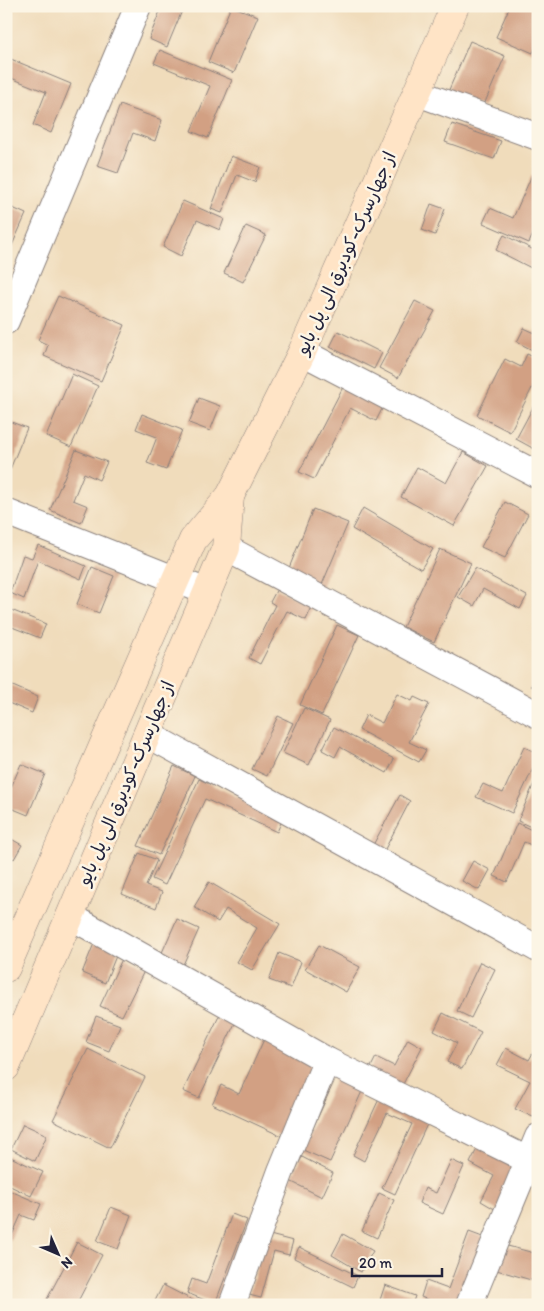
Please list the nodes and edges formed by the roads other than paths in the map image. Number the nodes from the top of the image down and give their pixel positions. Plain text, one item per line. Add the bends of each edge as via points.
1 (138, 6) edge
2 (455, 6) edge
3 (418, 93) junction
4 (538, 137) edge
5 (6, 321) edge
6 (302, 352) junction
7 (538, 475) edge
8 (230, 496) junction
9 (6, 512) edge
10 (226, 548) junction
11 (176, 579) junction
12 (207, 592) junction
13 (538, 715) edge
14 (147, 734) junction
15 (70, 916) junction
16 (538, 949) edge
17 (6, 968) edge
18 (328, 1061) junction
19 (6, 1067) edge
20 (538, 1137) edge
21 (532, 1163) edge
22 (232, 1305) edge
23 (469, 1305) edge

1 - 5 street
2 - 3 street, از جهارسرک-کودبرق الی پل بایو
3 - 4 street
3 - 6 street, از جهارسرک-کودبرق الی پل بایو
6 - 7 street
6 - 8 street, از جهارسرک-کودبرق الی پل بایو
8 - 10 street, از جهارسرک-کودبرق الی پل بایو
8 - 11 street, از جهارسرک-کودبرق الی پل بایو via 192,540
9 - 11 street
10 - 12 street, از جهارسرک-کودبرق الی پل بایو
10 - 13 street
11 - 12 street
11 - 17 street, از جهارسرک-کودبرق الی پل بایو
12 - 14 street, از جهارسرک-کودبرق الی پل بایو
14 - 15 street, از جهارسرک-کودبرق الی پل بایو
14 - 16 street
15 - 18 street
15 - 19 street, از جهارسرک-کودبرق الی پل بایو
18 - 21 street
18 - 22 street via 281,1171
20 - 21 street
21 - 23 street

